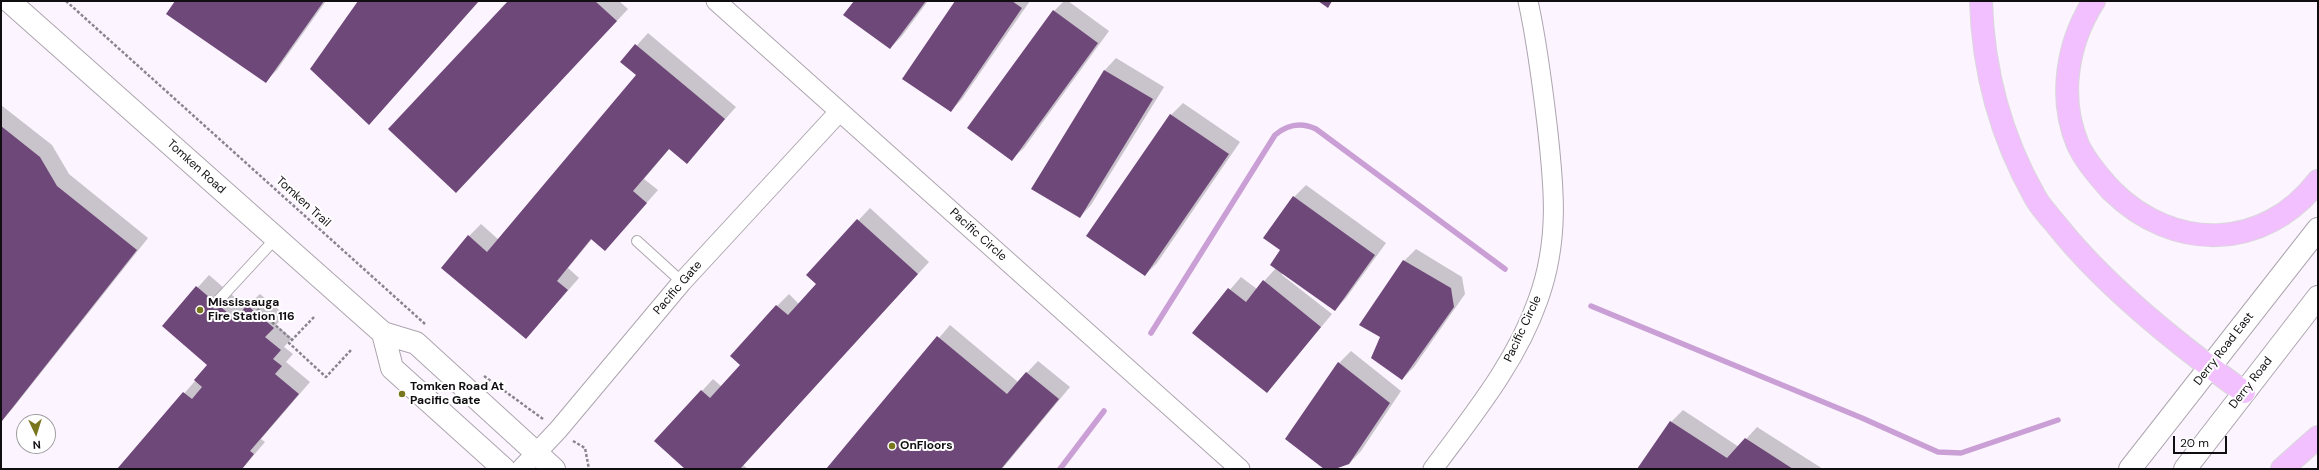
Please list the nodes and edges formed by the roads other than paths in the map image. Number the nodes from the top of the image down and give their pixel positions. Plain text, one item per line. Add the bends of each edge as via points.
1 (9, 1) edge
2 (716, 1) edge
3 (1528, 1) edge
4 (1981, 1) edge
5 (2094, 1) edge
6 (840, 112) junction
7 (2318, 181) edge
8 (2318, 229) edge
9 (276, 238) junction
10 (637, 242) dead end
11 (682, 282) junction
12 (2318, 297) edge
13 (216, 303) dead end
14 (383, 333) junction
15 (2210, 367) junction
16 (2244, 392) junction
17 (2318, 437) edge
18 (536, 453) junction
19 (504, 469) edge
20 (521, 469) edge
21 (554, 469) edge
22 (1240, 469) edge
23 (1433, 469) edge
24 (2130, 469) edge
25 (2185, 469) edge
26 (2282, 469) edge

1 - 9 main road, Tomken Road
2 - 6 street, Pacific Circle
3 - 23 street, Pacific Circle via 1539,55 1554,193 1552,250 1538,300 1514,353
4 - 15 highway via 1992,89 2006,139 2036,198 2081,255 2172,337
5 - 7 highway via 2075,37 2066,88 2070,118 2079,147 2102,180 2120,199 2143,216 2171,230 2196,235 2227,235 2256,228 2274,220 2292,208
6 - 11 street, Pacific Gate
6 - 22 street, Pacific Circle
8 - 15 main road, Derry Road East
9 - 13 lane
9 - 14 main road, Tomken Road
10 - 11 lane
11 - 18 street, Pacific Gate
12 - 16 main road, Derry Road
14 - 18 main road, Tomken Road via 416,343
14 - 19 main road via 392,368
15 - 16 highway
15 - 24 main road, Derry Road East
16 - 25 main road, Derry Road
17 - 26 highway
18 - 20 street, Pacific Gate
18 - 21 main road, Tomken Road

